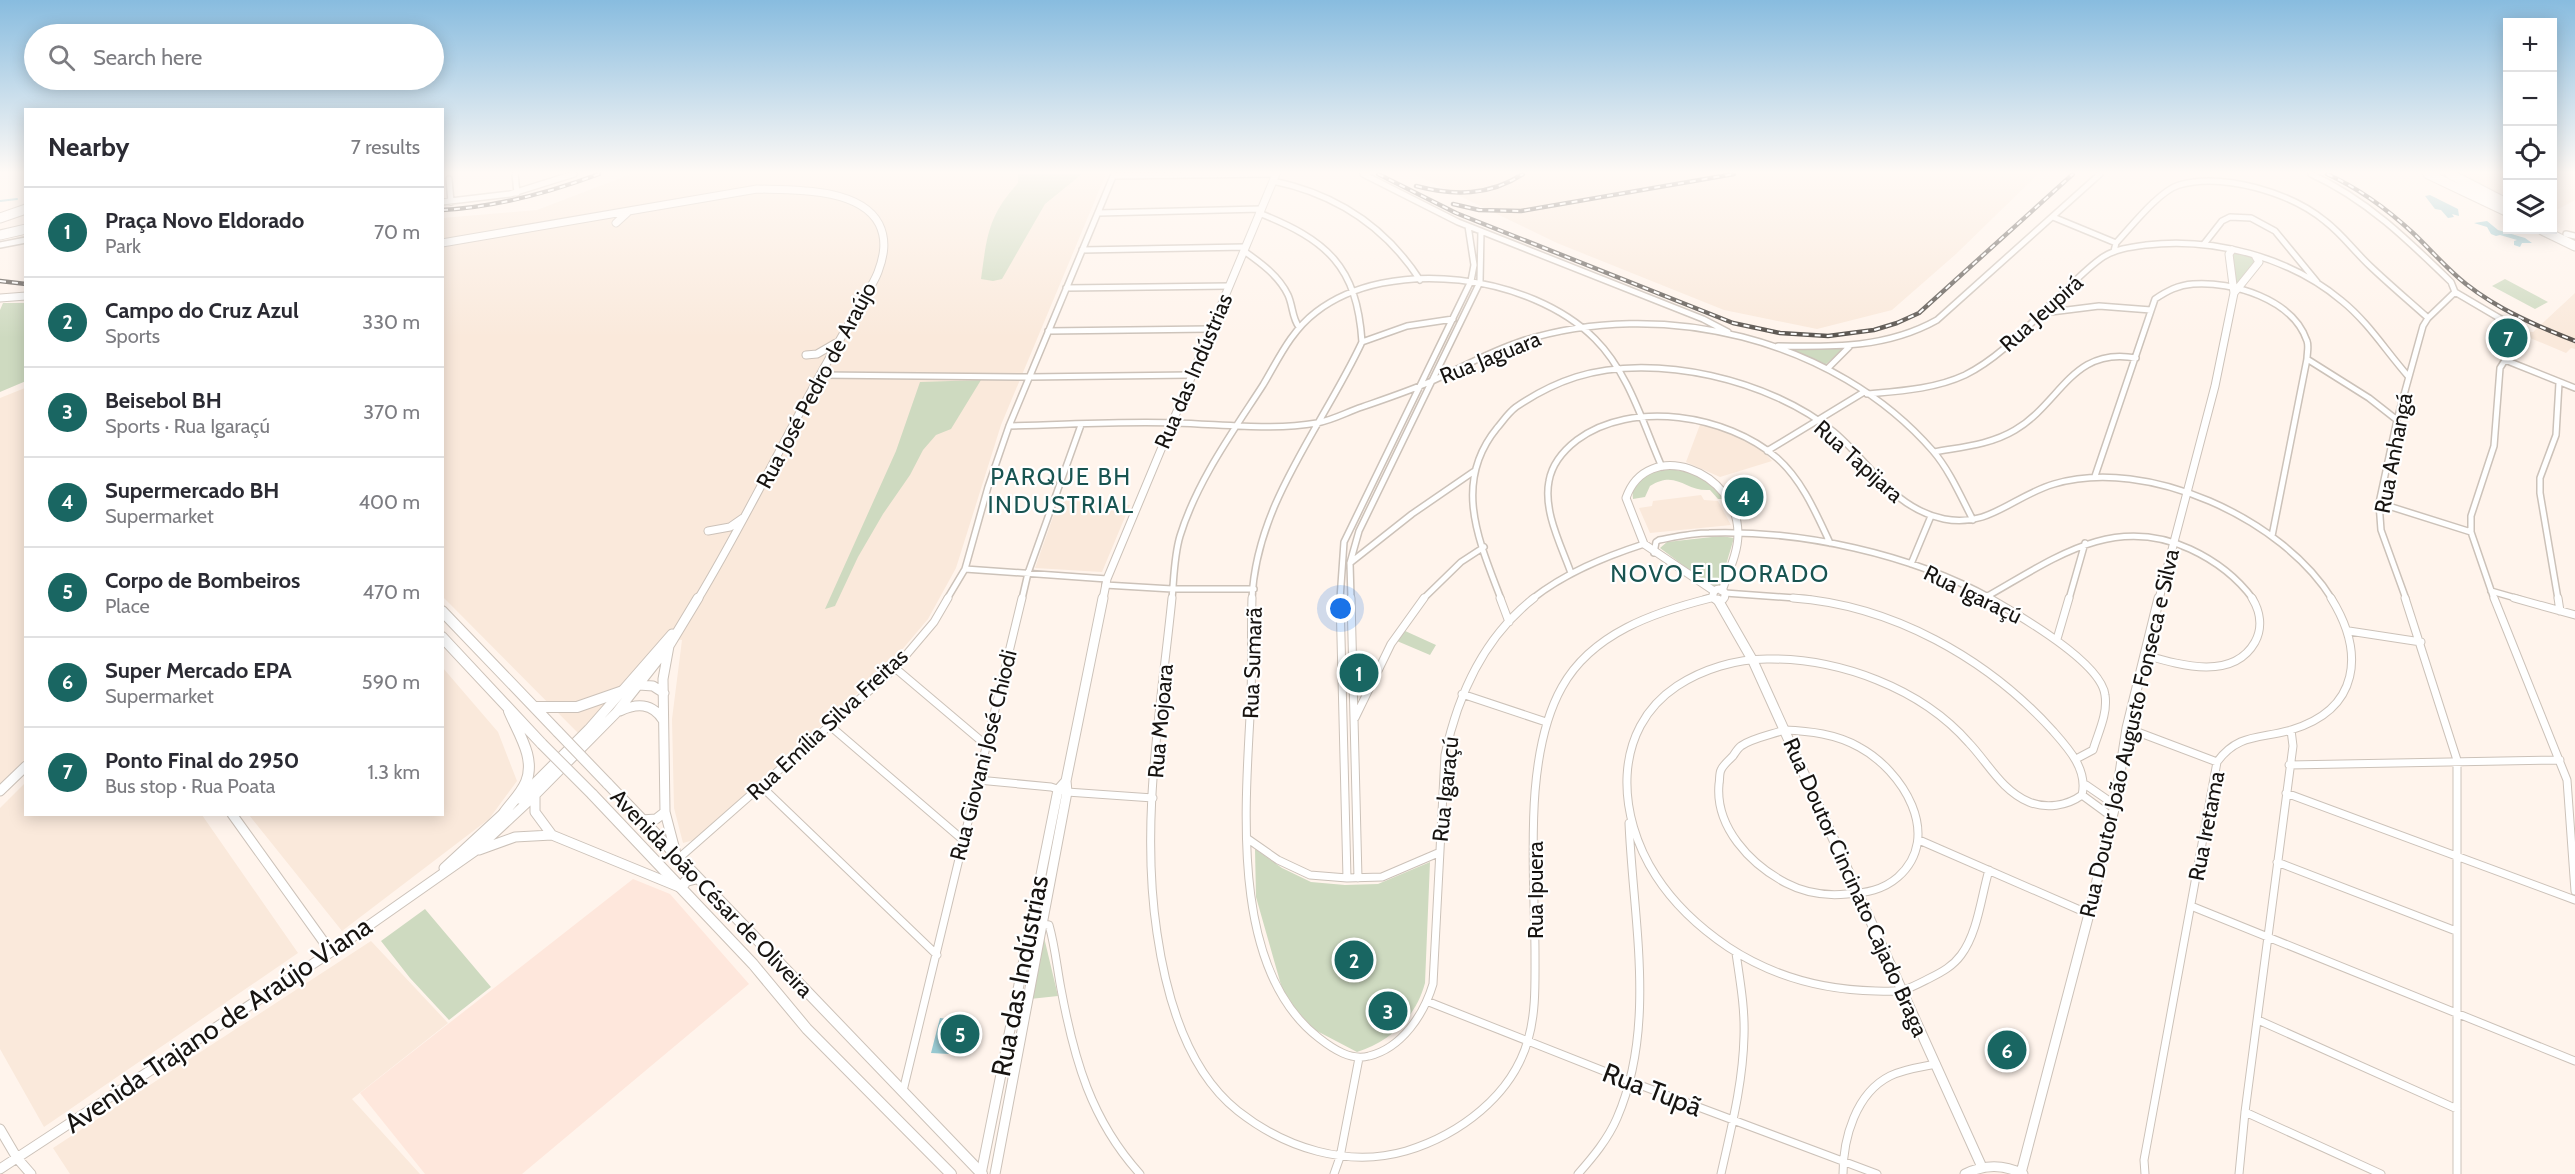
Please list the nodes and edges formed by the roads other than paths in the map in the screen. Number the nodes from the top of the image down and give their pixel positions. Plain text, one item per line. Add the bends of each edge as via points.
1 (16, 229) edge
2 (23, 229) edge
3 (525, 229) edge
4 (881, 229) edge
5 (1091, 229) edge
6 (1253, 229) edge
7 (1295, 229) edge
8 (1376, 229) edge
9 (1468, 229) edge
10 (1475, 229) edge
11 (2040, 229) edge
12 (2082, 229) edge
13 (2130, 229) edge
14 (2216, 229) edge
15 (2271, 229) edge
16 (2333, 229) edge
17 (2395, 229) edge
18 (2557, 229) edge
19 (0, 230) edge
20 (1481, 231) junction
21 (2550, 234) edge
22 (0, 235) edge
23 (2572, 236) edge
24 (24, 240) edge
25 (444, 243) edge
26 (2116, 243) junction
27 (2205, 244) junction
28 (0, 245) edge
29 (2575, 246) edge
30 (1244, 249) junction
31 (1082, 250) junction
32 (2232, 250) junction
33 (2114, 251) junction
34 (2256, 256) junction
35 (1420, 280) junction
36 (1471, 281) junction
37 (1480, 282) junction
38 (2319, 284) junction
39 (1229, 286) junction
40 (1066, 288) junction
41 (2235, 290) junction
42 (1356, 292) junction
43 (2455, 292) junction
44 (24, 296) edge
45 (0, 298) edge
46 (2151, 310) junction
47 (2042, 313) junction
48 (2428, 318) junction
49 (1453, 319) junction
50 (1703, 320) junction
51 (1299, 327) junction
52 (1583, 327) junction
53 (1210, 329) junction
54 (1703, 330) junction
55 (1048, 331) junction
56 (1735, 336) junction
57 (840, 340) junction
58 (1362, 342) junction
59 (1774, 346) junction
60 (1849, 347) junction
61 (806, 355) dead end
62 (2136, 358) junction
63 (2307, 359) junction
64 (2505, 360) junction
65 (1827, 369) junction
66 (1618, 370) junction
67 (820, 375) junction
68 (1191, 375) junction
69 (2408, 376) junction
70 (1029, 377) junction
71 (1434, 380) junction
72 (2559, 383) junction
73 (1418, 387) junction
74 (2575, 388) edge
75 (1866, 393) junction
76 (1640, 417) junction
77 (1818, 420) junction
78 (2397, 420) junction
79 (1171, 422) junction
80 (1319, 422) junction
81 (1081, 425) junction
82 (1238, 425) junction
83 (1009, 426) junction
84 (1767, 451) junction
85 (1934, 452) junction
86 (1662, 466) junction
87 (1473, 472) junction
88 (2095, 476) junction
89 (2188, 493) junction
90 (2379, 503) junction
91 (746, 515) junction
92 (1931, 516) junction
93 (1973, 520) junction
94 (708, 531) dead end
95 (2471, 532) junction
96 (1738, 533) junction
97 (2272, 536) junction
98 (2173, 541) junction
99 (1830, 543) junction
100 (2085, 543) junction
101 (1644, 544) junction
102 (1484, 547) junction
103 (1654, 553) junction
104 (1350, 563) junction
105 (1911, 564) junction
106 (964, 569) junction
107 (1341, 572) junction
108 (1028, 573) junction
109 (1571, 573) junction
110 (1106, 582) junction
111 (1172, 589) junction
112 (1254, 589) junction
113 (2491, 591) junction
114 (1722, 596) junction
115 (1986, 597) junction
116 (2560, 610) junction
117 (444, 613) edge
118 (2575, 615) edge
119 (684, 622) junction
120 (1509, 622) junction
121 (2349, 631) junction
122 (671, 635) joint
123 (444, 639) edge
124 (2057, 639) junction
125 (2421, 642) junction
126 (669, 646) junction
127 (2145, 655) junction
128 (1753, 660) junction
129 (895, 668) junction
130 (639, 685) junction
131 (622, 692) junction
132 (664, 693) junction
133 (1462, 694) junction
134 (507, 705) junction
135 (534, 707) junction
136 (616, 713) junction
137 (663, 721) junction
138 (1354, 722) junction
139 (1546, 722) junction
140 (829, 725) junction
141 (2127, 728) junction
142 (1784, 730) junction
143 (2291, 730) junction
144 (2281, 731) junction
145 (986, 745) junction
146 (2293, 746) junction
147 (564, 755) junction
148 (2076, 759) junction
149 (2457, 760) junction
150 (2560, 760) junction
151 (2217, 762) junction
152 (2289, 765) junction
153 (24, 768) edge
154 (978, 780) junction
155 (1344, 783) junction
156 (1356, 783) junction
157 (2086, 785) junction
158 (761, 786) junction
159 (0, 790) edge
160 (1063, 791) junction
161 (2286, 793) junction
162 (2082, 795) junction
163 (533, 797) junction
164 (1153, 798) junction
165 (2115, 805) junction
166 (665, 812) junction
167 (504, 813) junction
168 (234, 816) edge
169 (1629, 816) junction
170 (2112, 817) junction
171 (642, 820) junction
172 (552, 835) junction
173 (1248, 839) junction
174 (963, 840) junction
175 (1919, 840) junction
176 (475, 851) junction
177 (1438, 853) junction
178 (2456, 855) junction
179 (678, 857) junction
180 (2277, 862) junction
181 (1989, 870) junction
182 (435, 878) junction
183 (698, 878) junction
184 (1347, 878) junction
185 (1358, 878) junction
186 (681, 888) junction
187 (2575, 891) edge
188 (1860, 896) junction
189 (2575, 900) edge
190 (2191, 906) junction
191 (2089, 914) junction
192 (1030, 922) junction
193 (1042, 922) junction
194 (2456, 931) junction
195 (2269, 939) junction
196 (331, 952) junction
197 (1736, 953) junction
198 (937, 955) junction
199 (1903, 990) junction
200 (1429, 1002) junction
201 (2457, 1014) junction
202 (2258, 1020) junction
203 (1528, 1041) junction
204 (1359, 1058) junction
205 (2575, 1061) edge
206 (1936, 1064) junction
207 (1629, 1081) junction
208 (903, 1091) junction
209 (2457, 1109) junction
210 (2245, 1112) junction
211 (1733, 1121) junction
212 (0, 1129) edge
213 (1340, 1156) junction
214 (17, 1158) junction
215 (1842, 1160) junction
216 (1981, 1165) junction
217 (0, 1169) edge
218 (2022, 1173) edge
219 (31, 1174) edge
220 (951, 1174) edge
221 (981, 1174) edge
222 (995, 1174) edge
223 (1140, 1174) edge
224 (1334, 1174) edge
225 (1578, 1174) edge
226 (1721, 1174) edge
227 (1843, 1174) edge
228 (1877, 1174) edge
229 (1965, 1174) edge
230 (2145, 1174) edge
231 (2238, 1174) edge
232 (2381, 1174) edge
233 (2457, 1174) edge

1 - 19 highway
2 - 22 highway
3 - 25 street, Rua José Pedro de Araújo
4 - 57 street, Rua José Pedro de Araújo via 885,247 877,274
5 - 31 street, Rua Emília Silva Freitas
6 - 30 street, Rua das Indústrias
7 - 42 street via 1329,252
8 - 35 street via 1411,264
9 - 36 street via 1474,265
10 - 20 street
11 - 60 street via 1923,330 1891,341
12 - 26 street
13 - 26 street
14 - 27 street
15 - 38 street
16 - 48 street
17 - 43 street via 2451,282
18 - 23 highway
20 - 37 street
20 - 50 street
21 - 29 highway
24 - 28 street
26 - 33 street
27 - 32 street
27 - 33 street via 2161,243
30 - 31 street
30 - 39 street, Rua das Indústrias
30 - 51 street via 1284,287
31 - 40 street, Rua Emília Silva Freitas
32 - 34 street
32 - 41 street, Rua Doutor João Augusto Fonseca e Silva via 2229,254
33 - 47 street, Rua Jeupirá via 2102,257
34 - 38 street
34 - 41 street, Rua Doutor João Augusto Fonseca e Silva via 2259,262
35 - 36 street
35 - 42 street
36 - 37 street
36 - 49 street
37 - 52 street via 1534,298
37 - 71 street
38 - 69 street via 2361,319
39 - 40 street
39 - 53 street, Rua das Indústrias
40 - 55 street, Rua Emília Silva Freitas
41 - 46 street via 2202,283 2175,286 2163,291
41 - 63 street via 2267,301 2293,319 2307,340
41 - 89 street, Rua Doutor João Augusto Fonseca e Silva
42 - 51 street via 1332,303
42 - 58 street
43 - 48 street, Rua Anhangá
43 - 64 street via 2523,332
44 - 45 street
46 - 47 street via 2099,306
46 - 62 street
47 - 75 street, Rua Jeupirá via 1975,370 1920,387
48 - 69 street, Rua Anhangá
49 - 58 street via 1401,327
49 - 73 street
50 - 54 street
50 - 56 street
51 - 82 street, Rua Mojoara
52 - 54 street, Rua Jaguara via 1641,324
52 - 66 street
52 - 71 street, Rua Jaguara via 1519,342
53 - 55 street
53 - 68 street, Rua das Indústrias
54 - 56 street, Rua Jaguara
55 - 70 street, Rua Emília Silva Freitas
56 - 59 street, Rua Jaguara
57 - 61 street via 827,350
57 - 67 street, Rua José Pedro de Araújo
58 - 80 street, Rua Sumarã
59 - 60 street
59 - 65 street, Rua Jaguara
60 - 65 street
62 - 85 street via 2105,356 2090,362 2037,415 2017,429 1991,440
62 - 88 street
63 - 78 street
63 - 97 street
64 - 72 street
64 - 95 street via 2500,368 2494,446 2471,516
65 - 75 street, Rua Jaguara
66 - 76 street
66 - 77 street, Rua Tapijara via 1658,368 1717,376 1767,394
66 - 87 street, Rua Tapijara via 1562,381 1523,400 1493,430
67 - 70 street
67 - 91 street, Rua José Pedro de Araújo
68 - 70 street
68 - 79 street, Rua das Indústrias
69 - 78 street, Rua Anhangá
70 - 83 street, Rua Emília Silva Freitas
71 - 73 street, Rua Jaguara
71 - 104 street via 1359,531
72 - 74 street
72 - 116 street via 2556,435 2540,478 2540,493
73 - 80 street, Rua Jaguara
73 - 107 street via 1348,535
75 - 77 street, Rua Jeupirá
75 - 85 street, Rua Jaguara
76 - 84 street via 1672,416 1711,423
76 - 86 street
76 - 109 street via 1610,422 1588,432 1557,460 1548,488 1550,505
77 - 84 street, Rua Jeupirá
77 - 92 street, Rua Tapijara via 1843,440 1899,500
78 - 90 street, Rua Anhangá
79 - 81 street, Rua Jaguara
79 - 82 street, Rua Jaguara
79 - 110 street, Rua das Indústrias
80 - 82 street, Rua Jaguara
80 - 112 street, Rua Sumarã via 1267,523 1259,546
81 - 83 street, Rua Jaguara
81 - 108 street, Rua Giovani José Chiodi
82 - 111 street, Rua Mojoara via 1183,527
83 - 106 street, Rua Emília Silva Freitas
84 - 99 street via 1801,486
85 - 93 street, Rua Jaguara
86 - 96 street via 1692,471 1718,483
86 - 101 street via 1645,471 1627,490 1626,498
87 - 102 street, Rua Tapijara via 1474,515
87 - 104 street
88 - 89 street, Rua Tapijara via 2150,483
88 - 93 street, Rua Tapijara via 2039,489 1988,517
89 - 97 street, Rua Iretama
89 - 98 street, Rua Doutor João Augusto Fonseca e Silva
90 - 95 street
90 - 125 street, Rua Anhangá via 2381,530
91 - 94 street via 730,527
91 - 119 street, Rua José Pedro de Araújo
92 - 93 street, Rua Tapijara
92 - 105 street
95 - 113 street
96 - 99 street, Rua Igaraçú
96 - 103 street, Rua Igaraçú via 1668,537 1656,542
96 - 114 street
97 - 121 street, Rua Iretama via 2323,584
98 - 100 street via 2130,534
98 - 127 street, Rua Doutor João Augusto Fonseca e Silva
98 - 127 street via 2209,558 2238,580 2260,616 2260,632 2248,653 2222,665 2187,666
99 - 105 street, Rua Igaraçú
100 - 115 street
100 - 124 street
101 - 103 street
101 - 109 street, Rua Igaraçú
102 - 120 street, Rua Tapijara
102 - 138 street via 1465,558 1412,611 1389,648
103 - 114 street
104 - 107 street
104 - 138 street
105 - 115 street, Rua Igaraçú
106 - 108 street
106 - 129 street, Rua Emília Silva Freitas via 934,622
107 - 155 street
108 - 110 street
108 - 145 street, Rua Giovani José Chiodi
109 - 120 street, Rua Igaraçú
110 - 111 street
110 - 160 street, Rua das Indústrias
111 - 112 street
111 - 164 street, Rua Mojoara
112 - 173 street, Rua Sumarã
113 - 116 street
113 - 150 street
114 - 128 street, Rua Doutor Cincinato Cajado Braga
114 - 139 street, Rua Ipuera via 1638,619 1614,634 1579,663 1565,681
114 - 148 street, Rua Ipuera via 1779,596 1845,606 1935,639 1970,659 2020,697
115 - 124 street, Rua Igaraçú
116 - 118 street
117 - 135 main road, Avenida João César de Oliveira
119 - 122 street, Rua José Pedro de Araújo
119 - 126 street, Rua José Pedro de Araújo
120 - 133 street, Rua Igaraçú via 1477,660
121 - 125 street
121 - 143 street, Rua Iretama via 2352,677 2344,696 2330,711
122 - 131 street, Avenida Trajano de Araújo Viana
123 - 134 main road, Avenida João César de Oliveira
124 - 148 street, Rua Igaraçú via 2097,678 2105,692 2093,750
125 - 149 street, Rua Anhangá
126 - 130 street, Avenida Trajano de Araújo Viana
126 - 132 street, Rua José Pedro de Araújo
127 - 141 street, Rua Doutor João Augusto Fonseca e Silva
128 - 142 street, Rua Doutor Cincinato Cajado Braga
128 - 162 street via 1801,660 1875,678 1919,701 1947,723 2009,788 2028,801 2051,806 2074,802
128 - 169 street via 1712,668 1653,705 1630,750 1625,782
129 - 140 street, Rua Emília Silva Freitas
129 - 145 street
130 - 131 street
130 - 132 street via 659,687
130 - 136 street, Avenida Trajano de Araújo Viana
131 - 135 main road via 577,707
131 - 147 street, Avenida Trajano de Araújo Viana
132 - 137 street, Rua José Pedro de Araújo
133 - 139 street
133 - 177 street, Rua Igaraçú via 1449,732
134 - 167 main road via 529,765 526,782
134 - 186 main road, Avenida João César de Oliveira, bridge
135 - 171 main road, Avenida João César de Oliveira, bridge
136 - 137 street via 644,705 656,709
136 - 163 street, Avenida Trajano de Araújo Viana
137 - 166 street, Rua José Pedro de Araújo
138 - 156 street
139 - 203 street, Rua Ipuera via 1534,812 1534,1005
140 - 158 street, Rua Emília Silva Freitas
140 - 174 street
141 - 151 street
141 - 165 street, Rua Doutor João Augusto Fonseca e Silva
142 - 175 street via 1833,736 1878,760 1897,777 1910,798 1918,819
142 - 188 street, Rua Doutor Cincinato Cajado Braga
142 - 188 street via 1751,739 1728,759 1718,788 1723,820 1744,853 1777,879 1818,894
143 - 144 street, Rua Iretama
143 - 146 street
144 - 146 street
144 - 151 street, Rua Iretama via 2244,738 2222,753
145 - 154 street, Rua Giovani José Chiodi
146 - 152 street
147 - 163 street
147 - 167 street, Avenida Trajano de Araújo Viana
148 - 157 street, Rua Ipuera
149 - 150 street
149 - 152 street
149 - 178 street, Rua Anhangá
150 - 187 street via 2567,780
151 - 190 street, Rua Iretama
152 - 161 street
153 - 159 street
154 - 160 street
154 - 174 street, Rua Giovani José Chiodi
155 - 156 street
155 - 184 street
156 - 185 street
157 - 162 street
157 - 165 street
158 - 179 street, Rua Emília Silva Freitas
158 - 198 street
160 - 164 street
160 - 192 street, Rua das Indústrias
160 - 193 street, Rua das Indústrias
161 - 178 street
161 - 180 street
162 - 170 street
163 - 172 street via 535,812
163 - 176 street, Avenida Trajano de Araújo Viana
164 - 213 street, Rua Mojoara via 1152,894 1160,947 1185,1034 1201,1067 1222,1096 1256,1125 1297,1145
165 - 170 street, Rua Doutor João Augusto Fonseca e Silva
166 - 171 street via 656,819
166 - 179 street, Rua José Pedro de Araújo
167 - 182 street, Avenida Trajano de Araújo Viana
168 - 196 street
169 - 197 street via 1642,854 1655,875 1688,916
169 - 207 street via 1638,1006
170 - 191 street, Rua Doutor João Augusto Fonseca e Silva
171 - 179 main road, Avenida João César de Oliveira
172 - 176 street, Avenida Trajano de Araújo Viana via 515,837
172 - 186 street, Avenida Trajano de Araújo Viana
173 - 184 street via 1278,860 1310,875
173 - 204 street, Rua Sumarã via 1255,917 1280,994 1314,1035 1332,1048
174 - 198 street, Rua Giovani José Chiodi
175 - 181 street
175 - 188 street via 1915,856 1894,882
176 - 182 street, Avenida Trajano de Araújo Viana
177 - 185 street via 1382,877
177 - 200 street, Rua Igaraçú
178 - 189 street
178 - 194 street, Rua Anhangá
179 - 183 main road, Avenida João César de Oliveira
180 - 194 street
180 - 195 street
181 - 191 street
181 - 199 street via 1965,950 1950,968
182 - 196 street, Avenida Trajano de Araújo Viana
183 - 186 main road via 686,880
183 - 208 main road, Avenida João César de Oliveira
184 - 185 street
186 - 220 main road, Avenida João César de Oliveira via 753,964 807,1029
188 - 199 street, Rua Doutor Cincinato Cajado Braga
190 - 195 street
190 - 230 street, Rua Iretama via 2144,1160
191 - 218 street, Rua Doutor João Augusto Fonseca e Silva
192 - 193 street
192 - 221 street, Rua das Indústrias
193 - 222 street, Rua das Indústrias
193 - 223 street via 1050,928 1069,1027 1086,1089 1108,1132
194 - 201 street, Rua Anhangá
195 - 201 street
195 - 202 street
196 - 214 street, Avenida Trajano de Araújo Viana
197 - 199 street via 1822,986
197 - 211 street via 1744,1046
198 - 208 street, Rua Giovani José Chiodi
199 - 206 street, Rua Doutor Cincinato Cajado Braga
200 - 203 street, Rua Tupã
200 - 204 street via 1397,1041 1376,1054
201 - 205 street
201 - 209 street, Rua Anhangá
202 - 209 street
202 - 210 street
203 - 207 street, Rua Tupã
203 - 213 street, Rua Ipuera via 1503,1089 1450,1133 1388,1155
204 - 213 street
206 - 215 street via 1901,1072 1869,1092 1852,1126
206 - 216 street, Rua Doutor Cincinato Cajado Braga
207 - 211 street, Rua Tupã
207 - 225 street via 1616,1120
208 - 221 main road, Avenida João César de Oliveira
209 - 233 street, Rua Anhangá
210 - 231 street
210 - 232 street
211 - 215 street, Rua Tupã
211 - 226 street
212 - 214 street
213 - 224 street
214 - 217 street, Avenida Trajano de Araújo Viana
214 - 219 street
215 - 227 street
215 - 228 street, Rua Tupã
216 - 218 street
216 - 229 street

